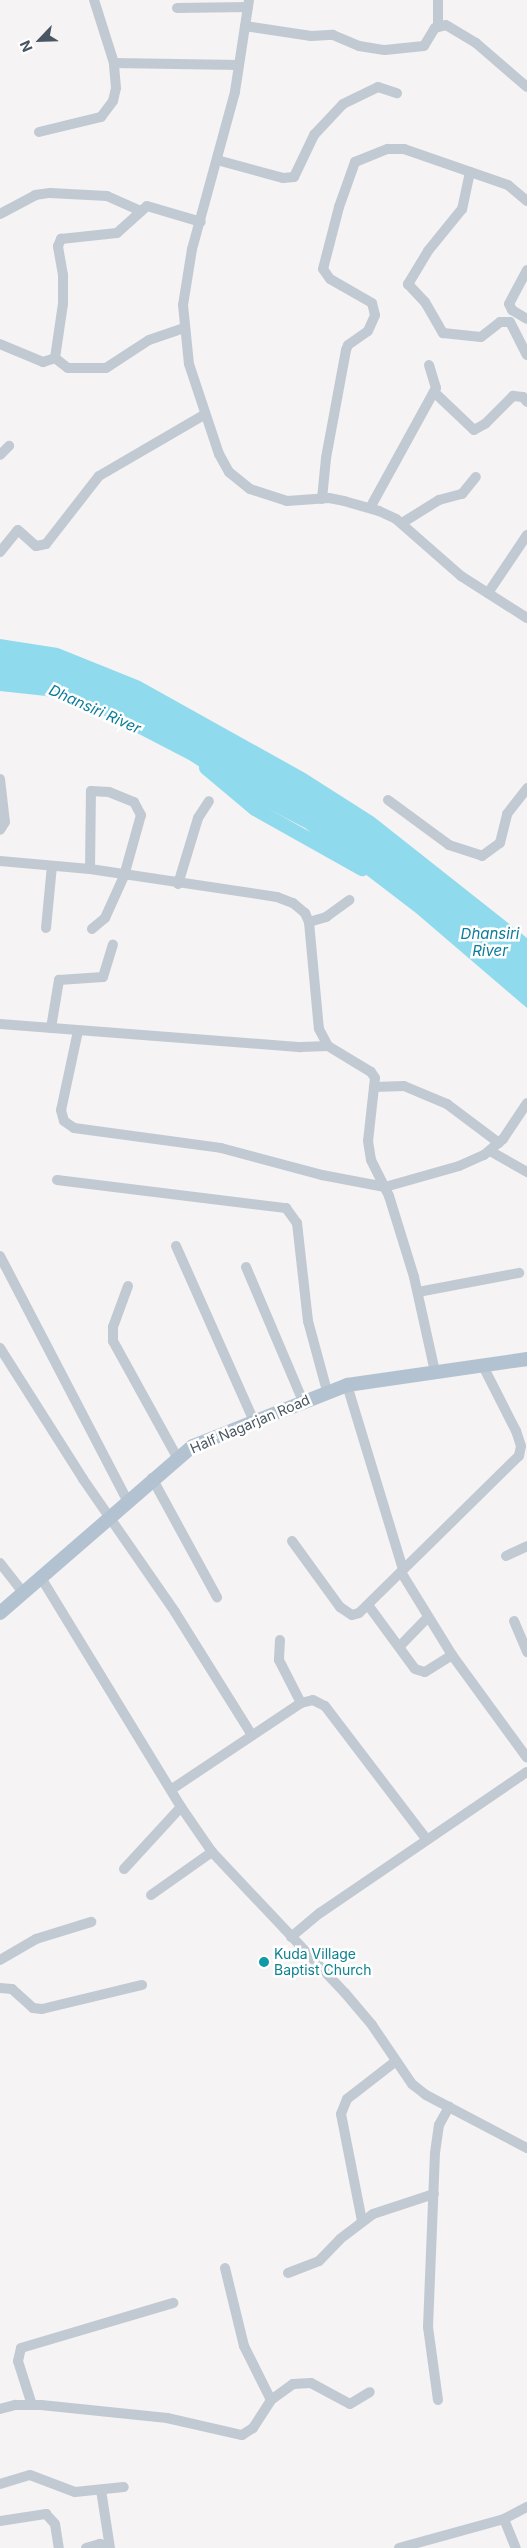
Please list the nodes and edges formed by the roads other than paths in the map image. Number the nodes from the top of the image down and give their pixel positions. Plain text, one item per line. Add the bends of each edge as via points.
1 (94, 0) edge
2 (438, 0) edge
3 (249, 4) edge
4 (176, 8) dead end
5 (245, 26) junction
6 (438, 26) junction
7 (114, 63) junction
8 (239, 65) junction
9 (527, 86) edge
10 (397, 93) dead end
11 (39, 132) dead end
12 (217, 160) junction
13 (470, 172) junction
14 (527, 201) edge
15 (139, 210) junction
16 (0, 214) edge
17 (201, 222) junction
18 (527, 270) edge
19 (527, 319) edge
20 (184, 328) junction
21 (0, 344) edge
22 (527, 355) edge
23 (55, 358) junction
24 (430, 365) dead end
25 (434, 392) junction
26 (527, 402) edge
27 (204, 415) junction
28 (9, 446) dead end
29 (0, 455) edge
30 (476, 477) dead end
31 (322, 499) junction
32 (370, 508) junction
33 (402, 523) junction
34 (527, 535) edge
35 (0, 552) edge
36 (488, 593) junction
37 (527, 618) edge
38 (0, 779) edge
39 (527, 788) edge
40 (388, 800) dead end
41 (209, 801) dead end
42 (0, 830) edge
43 (0, 861) edge
44 (52, 866) junction
45 (90, 870) junction
46 (124, 876) junction
47 (178, 884) junction
48 (349, 900) dead end
49 (309, 922) junction
50 (46, 928) dead end
51 (92, 929) dead end
52 (112, 945) dead end
53 (0, 1024) edge
54 (51, 1028) junction
55 (78, 1031) junction
56 (328, 1046) junction
57 (374, 1087) junction
58 (527, 1103) edge
59 (499, 1143) junction
60 (490, 1151) junction
61 (527, 1172) edge
62 (56, 1180) dead end
63 (385, 1187) junction
64 (176, 1246) dead end
65 (0, 1256) edge
66 (246, 1266) dead end
67 (519, 1273) dead end
68 (128, 1286) dead end
69 (418, 1292) junction
70 (0, 1348) edge
71 (527, 1359) edge
72 (483, 1366) junction
73 (435, 1372) junction
74 (347, 1385) junction
75 (327, 1392) junction
76 (303, 1401) junction
77 (254, 1421) junction
78 (521, 1446) junction
79 (177, 1457) junction
80 (527, 1458) edge
81 (152, 1478) junction
82 (127, 1500) junction
83 (110, 1515) junction
84 (292, 1541) dead end
85 (527, 1546) edge
86 (506, 1556) dead end
87 (0, 1563) edge
88 (402, 1570) junction
89 (40, 1576) junction
90 (23, 1592) junction
91 (217, 1597) dead end
92 (368, 1605) junction
93 (0, 1613) edge
94 (428, 1617) junction
95 (514, 1621) dead end
96 (280, 1640) dead end
97 (400, 1646) junction
98 (527, 1652) edge
99 (452, 1655) junction
100 (301, 1702) junction
101 (252, 1735) junction
102 (527, 1758) edge
103 (527, 1772) edge
104 (172, 1789) junction
105 (181, 1808) junction
106 (427, 1840) junction
107 (212, 1852) junction
108 (124, 1869) dead end
109 (150, 1895) dead end
110 (91, 1922) dead end
111 (291, 1937) junction
112 (0, 1960) edge
113 (142, 1986) dead end
114 (0, 1988) edge
115 (396, 2061) junction
116 (449, 2107) junction
117 (527, 2148) edge
118 (434, 2194) junction
119 (362, 2221) junction
120 (225, 2268) dead end
121 (288, 2273) dead end
122 (174, 2303) dead end
123 (370, 2392) dead end
124 (271, 2400) junction
125 (438, 2400) dead end
126 (32, 2405) junction
127 (0, 2409) edge
128 (0, 2484) edge
129 (124, 2487) dead end
130 (101, 2490) junction
131 (527, 2507) edge
132 (504, 2519) junction
133 (0, 2521) edge
134 (59, 2548) edge
135 (86, 2548) edge
136 (109, 2548) edge
137 (399, 2548) edge
138 (516, 2548) edge

1 - 7 street
2 - 6 street
3 - 4 street
3 - 5 street
5 - 6 street via 311,36 333,35 359,46 385,50 424,46
5 - 8 street
6 - 9 street via 446,25 472,40
7 - 8 street
7 - 11 street via 116,88 107,113 87,122
8 - 12 street
10 - 12 street via 378,87 343,104 314,135 294,177 283,178
12 - 17 street
13 - 14 street via 508,185
13 - 22 street via 462,209 428,251 408,284 425,302 443,333 480,338 500,322 510,322
13 - 31 street via 396,148 360,159 351,169 323,269 330,279 372,302 375,315 368,331 346,350 326,458
15 - 16 street via 107,196 50,193 35,195
15 - 17 street via 152,206
15 - 23 street via 117,233 65,238 59,242 63,304
17 - 20 street via 192,249 183,305
18 - 19 street via 510,304 512,310
20 - 23 street via 149,340 106,368 68,368
20 - 27 street via 189,364
21 - 23 street via 43,362
24 - 25 street via 436,382
25 - 26 street via 474,430 485,424 513,396 523,397
25 - 32 street
27 - 31 street via 228,472 240,483 287,501
27 - 35 street via 99,476 46,544 36,546 18,530
28 - 29 street
30 - 33 street via 462,494 439,500
31 - 32 street
32 - 33 street
33 - 36 street via 461,576
34 - 36 street
36 - 37 street
38 - 42 street via 5,822
39 - 40 street via 507,814 500,843 482,856 449,845
41 - 47 street via 198,818
43 - 44 street
44 - 45 street
44 - 50 street
45 - 46 street
45 - 46 street via 90,793 97,790 134,802 141,810
46 - 47 street
46 - 51 street via 105,918
47 - 49 street via 285,900 300,908
48 - 49 street via 326,918
49 - 56 street via 319,1029
52 - 54 street via 103,977 59,980
53 - 54 street
54 - 55 street
55 - 56 street via 302,1047
55 - 63 street via 61,1110 64,1121 74,1128 222,1148 286,1166
56 - 57 street via 371,1072 375,1078
57 - 59 street via 404,1086 447,1104
57 - 63 street via 368,1141 371,1160
58 - 59 street
59 - 60 street
60 - 61 street
60 - 63 street via 459,1166
62 - 75 street via 286,1208 297,1223 308,1321
63 - 69 street
64 - 77 street
65 - 82 street
66 - 76 street
67 - 69 street
68 - 79 street via 113,1327 113,1341
69 - 73 street
70 - 83 street via 54,1435
71 - 72 main road, Half Nagarjan Road
72 - 73 main road, Half Nagarjan Road
72 - 78 street
73 - 74 main road, Half Nagarjan Road
74 - 75 main road, Half Nagarjan Road
74 - 88 street
75 - 76 main road, Half Nagarjan Road
76 - 77 main road, Half Nagarjan Road
77 - 79 main road, Half Nagarjan Road via 192,1446
78 - 80 street
78 - 88 street via 519,1456
79 - 81 main road, Half Nagarjan Road
81 - 82 main road, Half Nagarjan Road
81 - 91 street
82 - 83 main road, Half Nagarjan Road
83 - 89 main road, Half Nagarjan Road
83 - 101 street
84 - 92 street via 340,1607 352,1615
85 - 86 street
87 - 90 street
88 - 92 street
88 - 94 street
89 - 90 main road, Half Nagarjan Road
89 - 104 street
90 - 93 main road, Half Nagarjan Road
92 - 97 street
94 - 97 street
94 - 99 street
95 - 98 street
96 - 100 street via 279,1660
97 - 99 street via 415,1669 425,1672
99 - 102 street
100 - 101 street
100 - 106 street via 313,1700 325,1706
101 - 104 street
103 - 106 street
104 - 105 street
105 - 107 street
105 - 108 street
106 - 111 street
107 - 109 street
107 - 111 street
110 - 112 street via 36,1939
111 - 115 street via 372,2025
113 - 114 street via 42,2009 33,2008 12,1989
115 - 116 street via 419,2090
115 - 119 street via 347,2099 341,2114
116 - 117 street
116 - 118 street via 436,2134
118 - 119 street via 395,2204
118 - 125 street via 428,2327
119 - 121 street via 319,2261
120 - 124 street via 244,2346
122 - 126 street via 21,2348 18,2361
123 - 124 street via 350,2404 316,2385 302,2382
124 - 126 street via 254,2428 242,2435 167,2418
126 - 127 street
128 - 130 street via 30,2475 74,2492
129 - 130 street
130 - 136 street
131 - 132 street
132 - 137 street
132 - 138 street
133 - 134 street via 46,2514 56,2524
135 - 136 street via 100,2544

